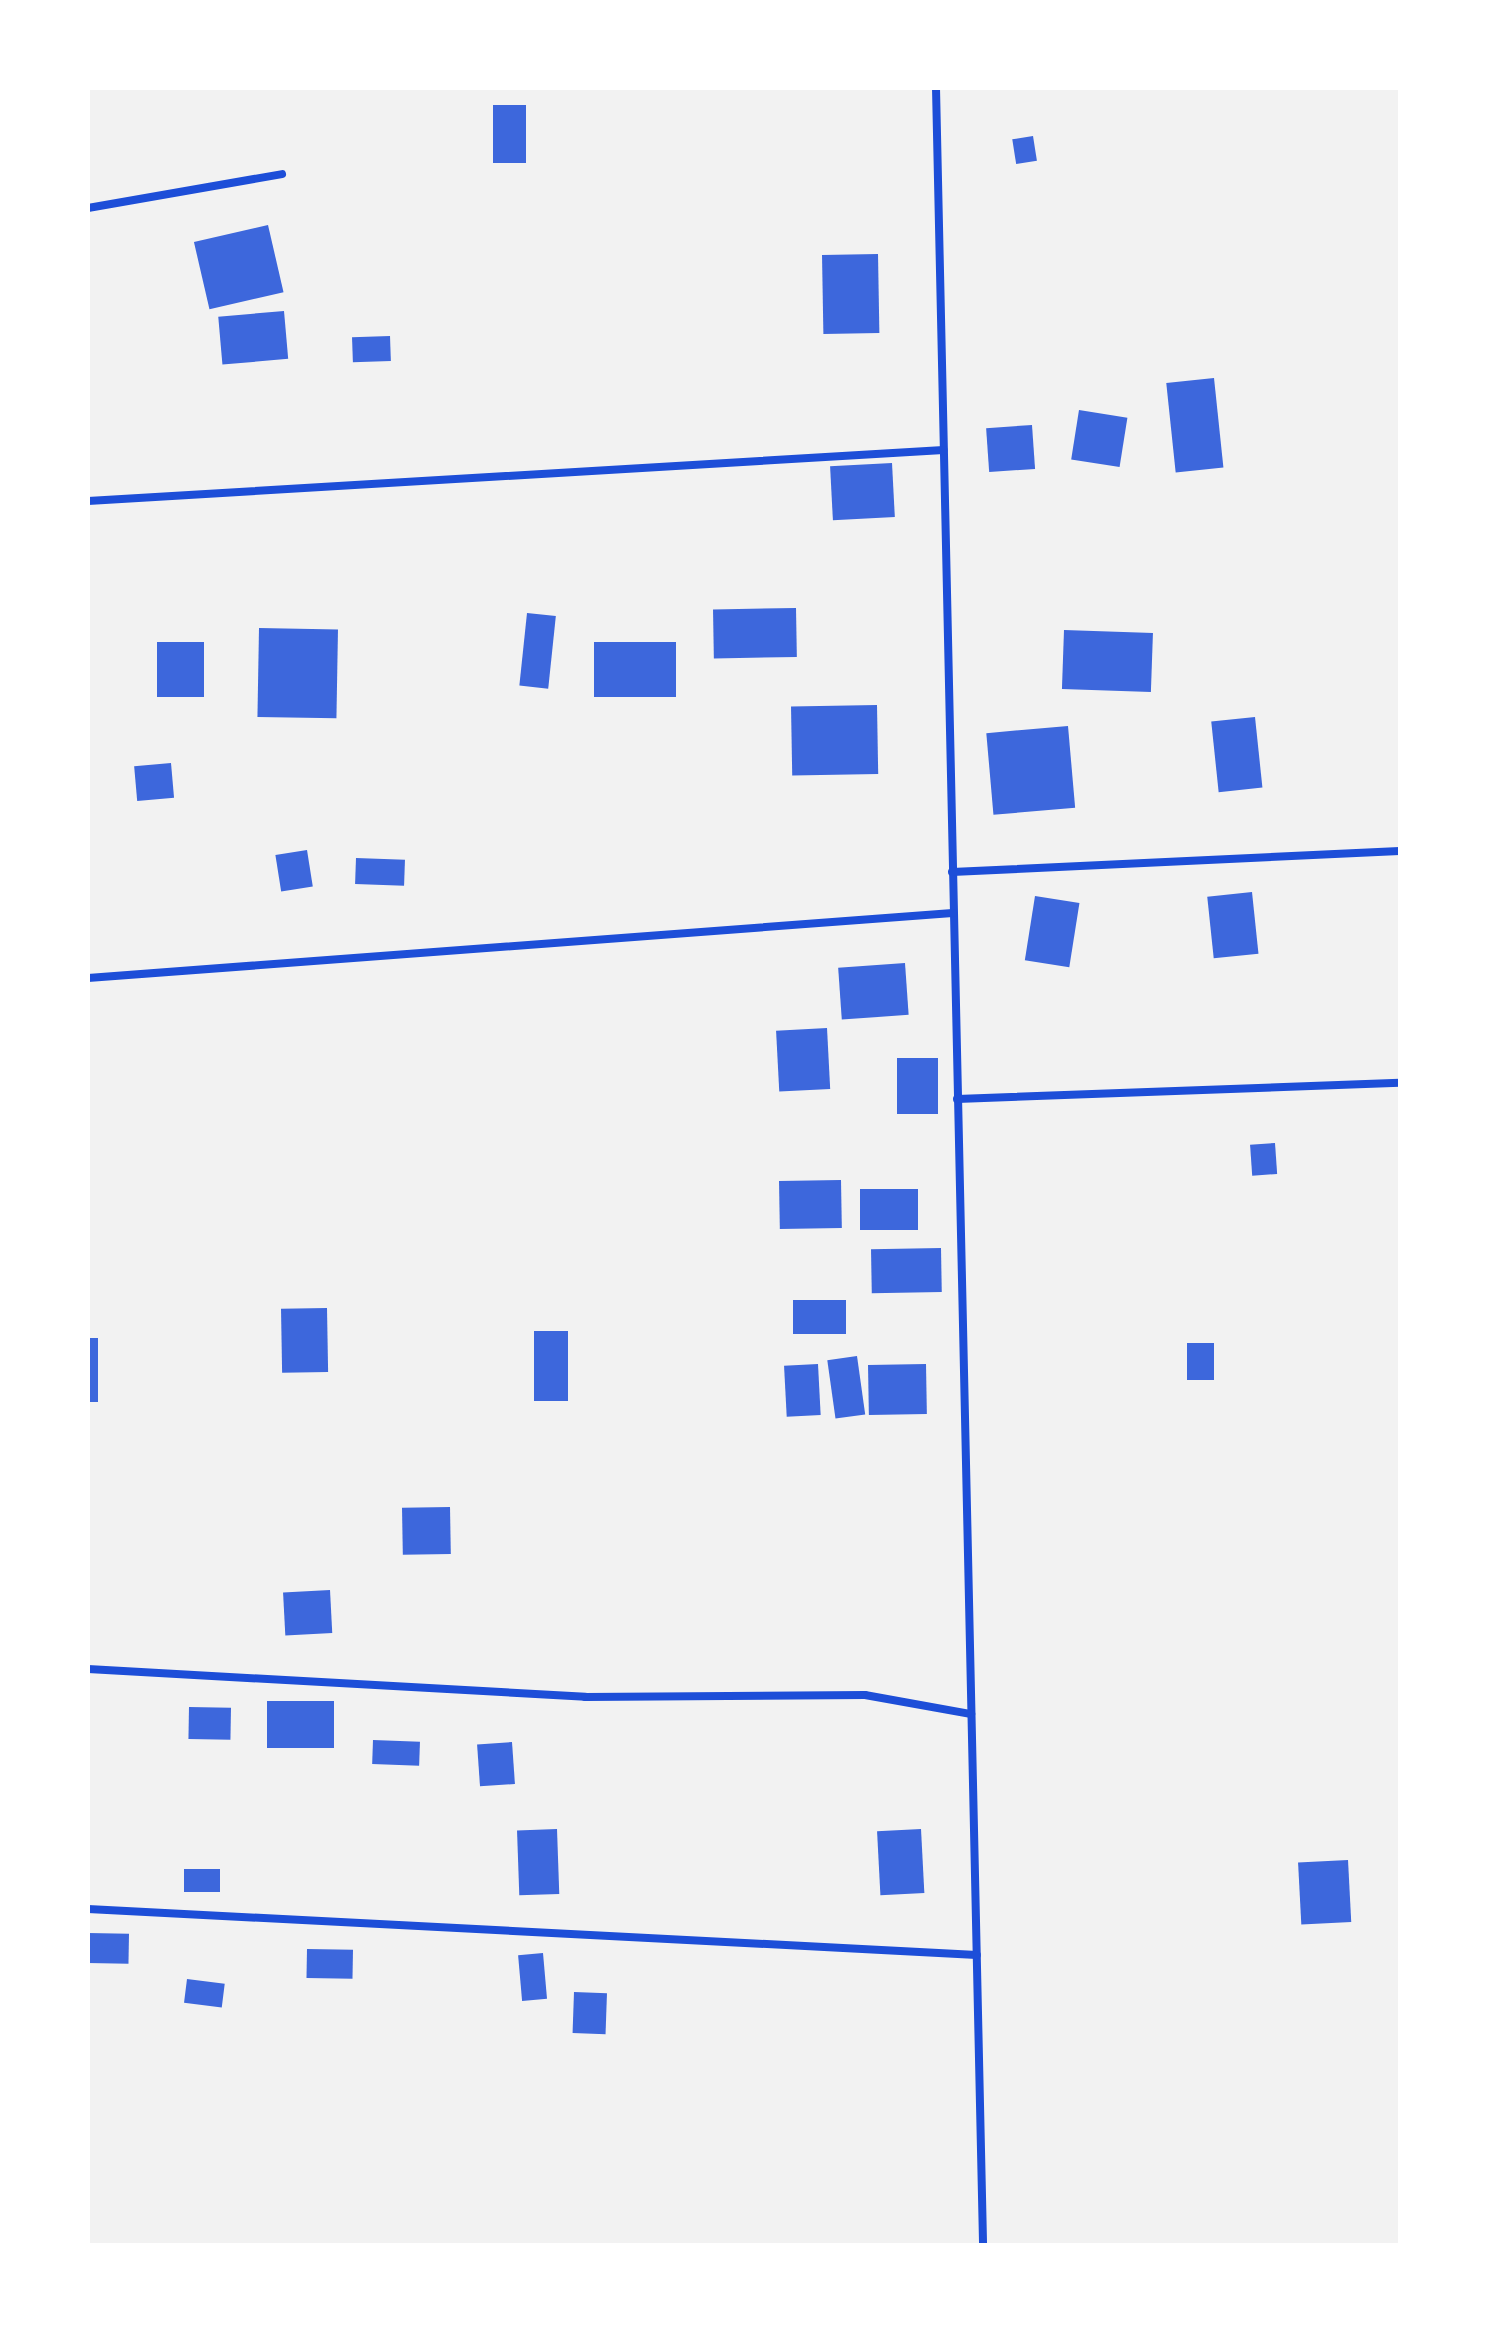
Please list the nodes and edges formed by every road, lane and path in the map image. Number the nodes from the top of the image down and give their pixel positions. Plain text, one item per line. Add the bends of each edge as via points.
1 (936, 88) edge
2 (282, 174) dead end
3 (88, 208) edge
4 (943, 450) junction
5 (88, 501) edge
6 (1400, 851) edge
7 (952, 872) junction
8 (953, 913) junction
9 (88, 978) edge
10 (1400, 1083) edge
11 (957, 1099) junction
12 (88, 1669) edge
13 (971, 1714) junction
14 (88, 1909) edge
15 (977, 1955) junction
16 (983, 2245) edge

1 - 4 street
2 - 3 street
4 - 5 street
4 - 7 street
6 - 7 street
7 - 8 street
8 - 9 street
8 - 11 street
10 - 11 street
11 - 13 street
12 - 13 street via 585,1697 865,1695
13 - 15 street
14 - 15 street
15 - 16 street

